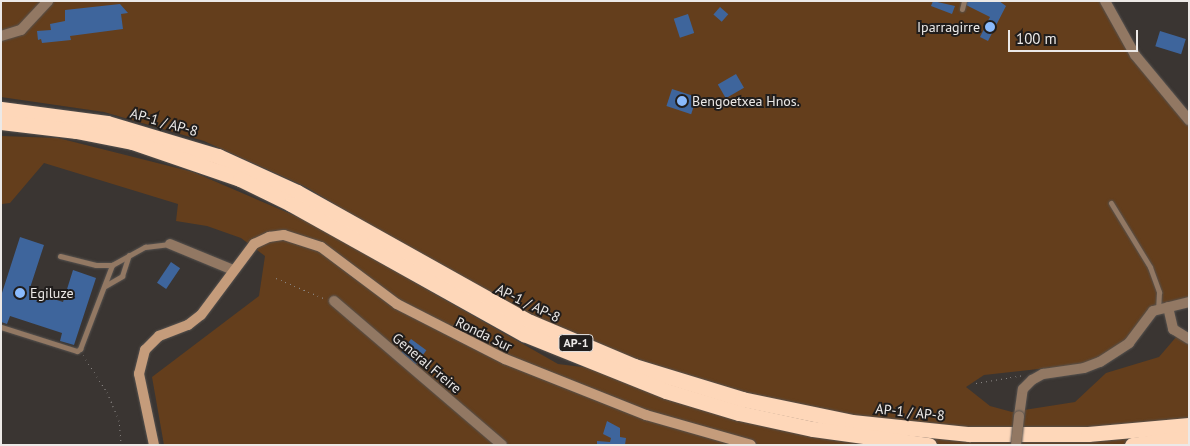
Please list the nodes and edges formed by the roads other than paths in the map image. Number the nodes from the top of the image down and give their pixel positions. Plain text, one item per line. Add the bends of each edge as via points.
1 (48, 1) edge
2 (964, 1) edge
3 (1105, 1) edge
4 (962, 10) dead end
5 (1, 36) edge
6 (1, 109) edge
7 (1189, 120) edge
8 (1, 122) edge
9 (1111, 203) dead end
10 (170, 244) joint
11 (130, 255) junction
12 (60, 256) dead end
13 (112, 265) junction
14 (233, 270) junction
15 (105, 286) junction
16 (334, 301) road end
17 (1186, 304) edge
18 (1163, 309) junction
19 (1, 327) edge
20 (1189, 339) edge
21 (1189, 425) edge
22 (1189, 438) edge
23 (154, 445) edge
24 (502, 445) edge
25 (751, 445) edge
26 (929, 445) edge
27 (1016, 445) edge
28 (1132, 445) edge

1 - 5 street via 21,30
2 - 4 lane
3 - 7 street via 1135,55
6 - 21 highway, AP-1 / AP-8 / AP-1 via 107,123 218,156 297,192 530,322 634,366 742,400 852,422 969,434 1088,434
8 - 26 highway, AP-1 / AP-8 / AP-1 via 132,142 240,179 291,204 490,317 559,350 657,388 776,421
9 - 18 lane via 1150,267
10 - 11 lane via 144,247
10 - 14 street
11 - 13 lane
11 - 15 lane via 122,276
12 - 13 lane via 96,265
13 - 15 lane
14 - 23 main road, Ronda Sur via 201,315 188,325 159,336 142,356 140,380
14 - 25 main road, Ronda Sur via 248,250 261,240 284,235 307,240 397,304 506,359 646,415
15 - 19 lane via 77,351
16 - 24 street, General Freire
17 - 18 street
18 - 20 street via 1173,329
18 - 27 street, bridge via 1113,355 1084,368 1037,377 1024,390
22 - 28 highway

